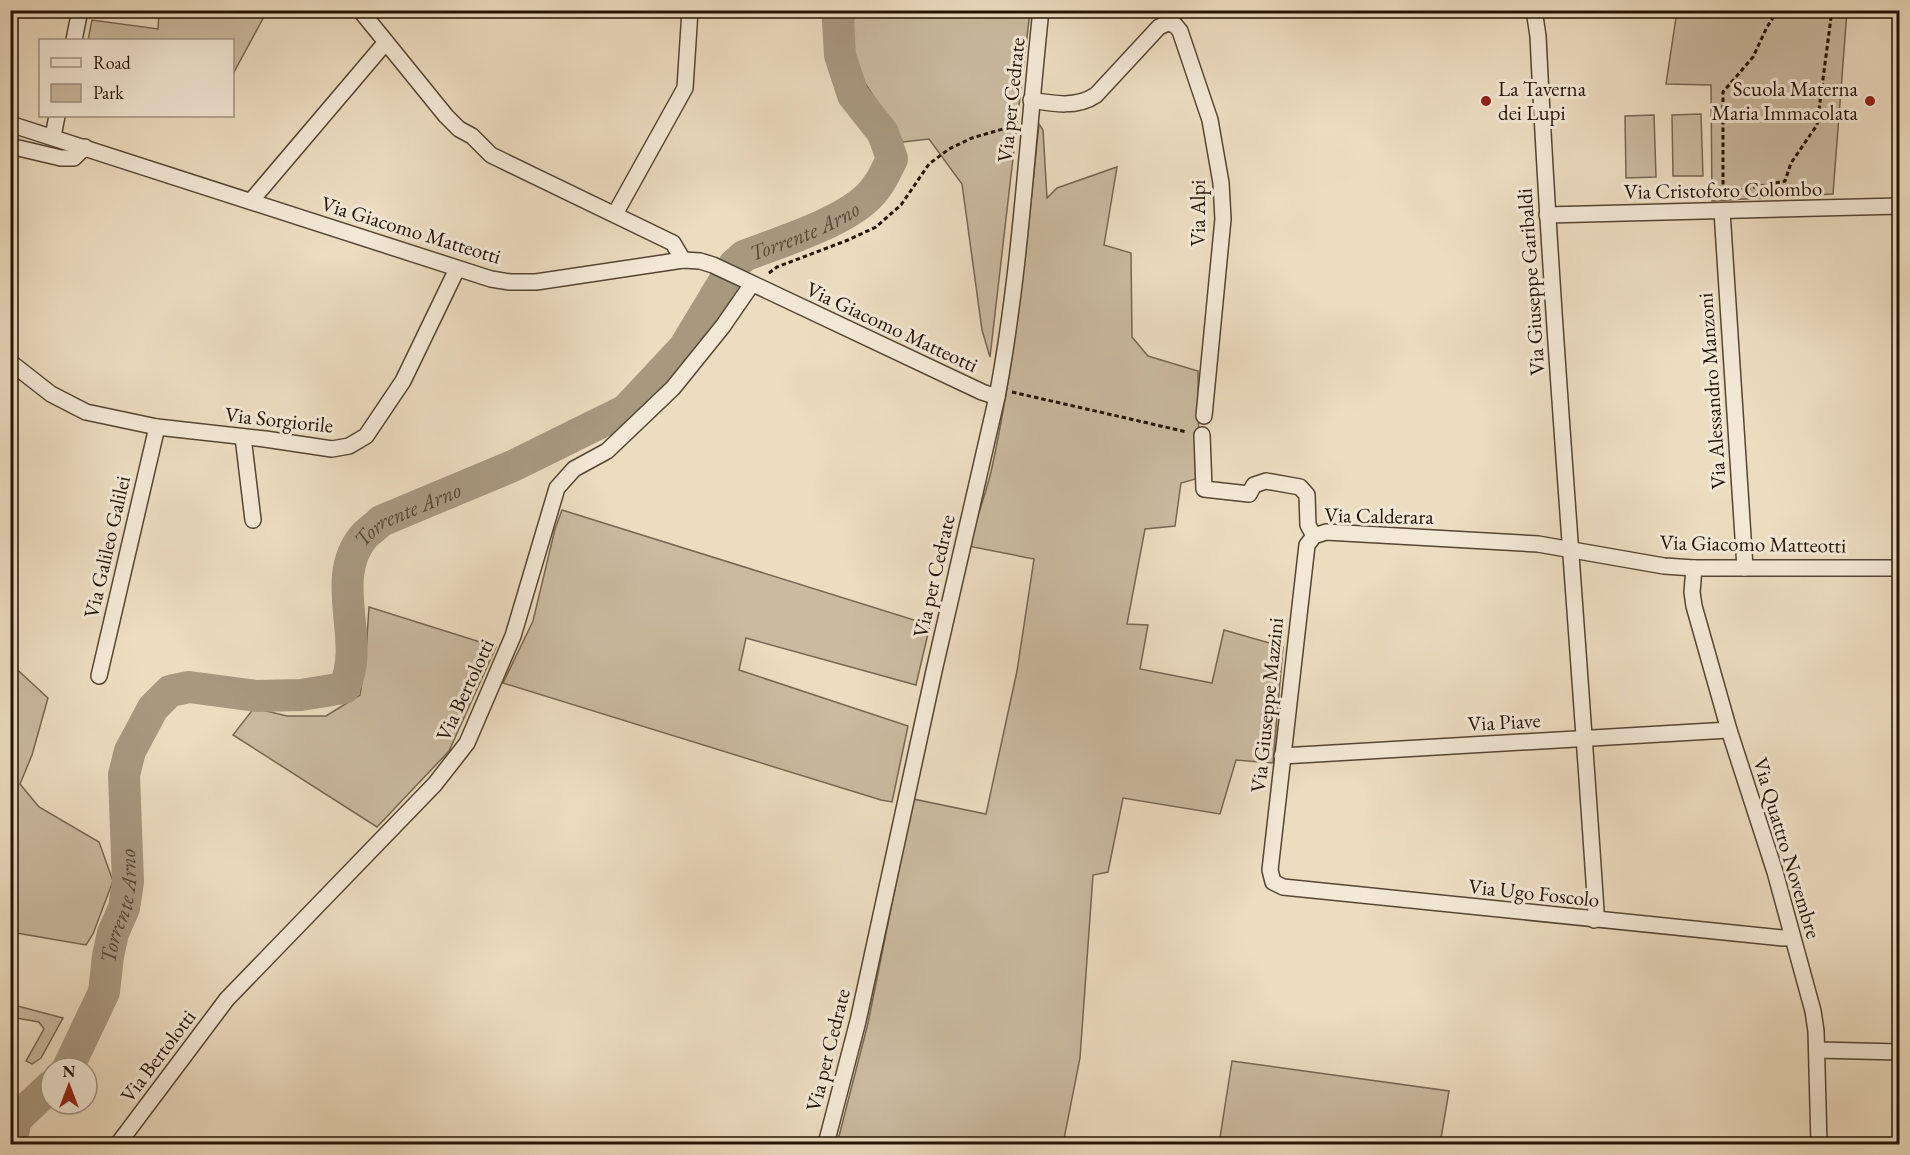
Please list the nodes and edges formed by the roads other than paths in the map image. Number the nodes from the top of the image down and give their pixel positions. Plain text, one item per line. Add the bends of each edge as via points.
1 (80, 10) edge
2 (360, 10) edge
3 (690, 10) edge
4 (1041, 10) edge
5 (1534, 10) edge
6 (1171, 17) edge
7 (74, 39) edge
8 (387, 42) junction
9 (1031, 100) junction
10 (57, 117) edge
11 (10, 124) edge
12 (53, 136) junction
13 (10, 146) edge
14 (85, 147) junction
15 (251, 201) junction
16 (1899, 207) edge
17 (1722, 211) junction
18 (615, 214) junction
19 (1547, 215) junction
20 (683, 260) junction
21 (457, 268) junction
22 (747, 282) junction
23 (10, 362) edge
24 (998, 393) junction
25 (1204, 416) dead end
26 (157, 427) junction
27 (1202, 435) road end
28 (243, 437) junction
29 (253, 520) dead end
30 (1314, 536) junction
31 (1571, 550) junction
32 (1694, 568) junction
33 (1745, 568) junction
34 (1899, 568) edge
35 (99, 676) dead end
36 (1728, 730) junction
37 (1585, 738) junction
38 (1282, 756) junction
39 (1273, 882) joint
40 (1594, 920) junction
41 (1792, 937) junction
42 (1817, 1050) junction
43 (1899, 1052) edge
44 (118, 1144) edge
45 (826, 1144) edge
46 (1819, 1144) edge

1 - 7 street
2 - 8 street
3 - 18 street via 685,88
4 - 9 street, Via per Cedrate
5 - 19 street, Via Giuseppe Garibaldi
6 - 9 street via 1086,102
6 - 25 street, Via Alpi via 1180,31 1210,120 1221,183 1223,219
8 - 15 street
8 - 18 street via 446,116 491,155
9 - 24 street, Via per Cedrate via 1021,219
10 - 12 street
11 - 12 street, Via Giacomo Matteotti
12 - 14 street, Via Giacomo Matteotti
13 - 14 street via 61,158 74,158
14 - 15 street, Via Giacomo Matteotti
15 - 21 street, Via Giacomo Matteotti
16 - 17 street, Via Cristoforo Colombo
17 - 19 street, Via Cristoforo Colombo
17 - 33 street, Via Alessandro Manzoni
18 - 20 street via 673,243
19 - 31 street, Via Giuseppe Garibaldi
20 - 21 street, Via Giacomo Matteotti via 536,282 490,279
20 - 22 street, Via Giacomo Matteotti via 713,265
21 - 28 street, Via Sorgiorile via 403,381 366,436 350,446 332,449
22 - 24 street, Via Giacomo Matteotti via 982,392
22 - 44 street, Via Bertolotti via 723,326 673,388 607,451 574,469 557,488 513,636 467,743 453,763 227,999
23 - 26 street, Via Sorgiorile via 51,394 86,412
24 - 45 street, Via per Cedrate via 858,1021
26 - 28 street, Via Sorgiorile
26 - 35 street, Via Galileo Galilei
27 - 30 street, Via Calderara via 1204,489 1249,494 1254,485 1266,481 1300,487 1307,495 1308,525
28 - 29 street
30 - 31 street, Via Calderara via 1326,532 1514,542
30 - 38 street, Via Giuseppe Mazzini via 1307,545
31 - 32 street, Via Giacomo Matteotti
31 - 37 street, Via Giuseppe Garibaldi
32 - 33 street, Via Giacomo Matteotti
32 - 36 street, Via Quattro Novembre via 1694,606
33 - 34 street, Via Giacomo Matteotti
36 - 37 street, Via Piave
36 - 41 street, Via Quattro Novembre
37 - 38 street, Via Piave
37 - 40 street, Via Giuseppe Garibaldi
38 - 39 street, Via Giuseppe Mazzini via 1270,870
39 - 40 street, Via Ugo Foscolo via 1283,887
40 - 41 street, Via Ugo Foscolo
41 - 42 street, Via Quattro Novembre via 1813,1011
42 - 43 street
42 - 46 street, Via Quattro Novembre

